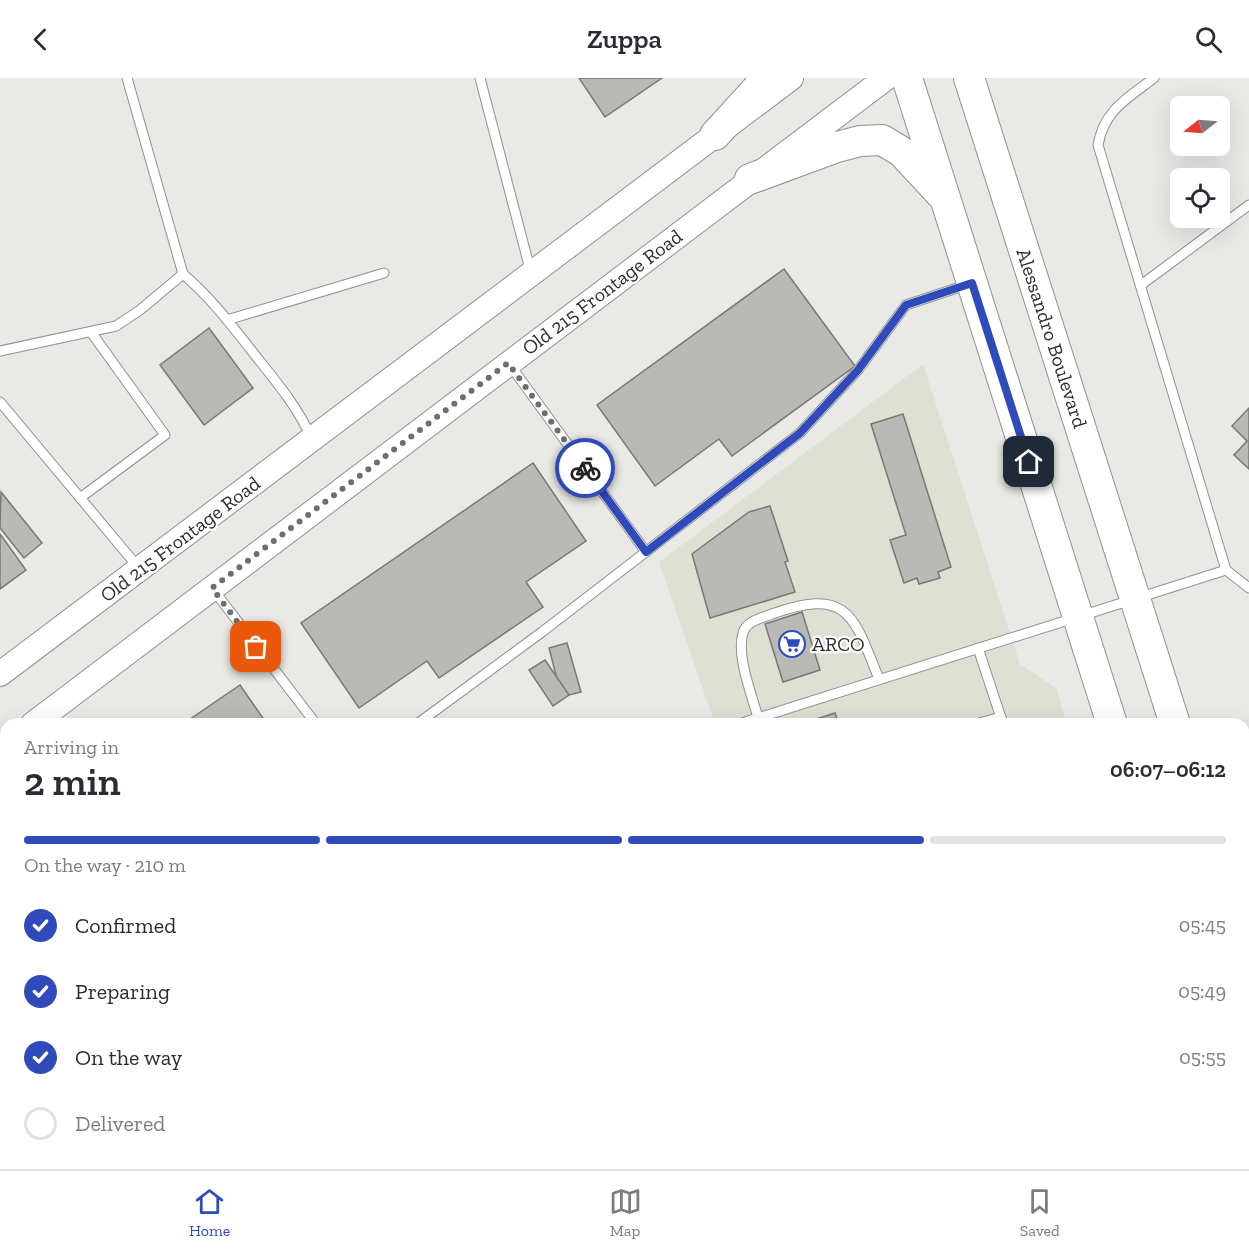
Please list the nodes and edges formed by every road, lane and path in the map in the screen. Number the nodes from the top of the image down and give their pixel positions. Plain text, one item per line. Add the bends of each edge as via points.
1 (127, 78) edge
2 (480, 78) edge
3 (767, 78) edge
4 (791, 78) edge
5 (886, 78) edge
6 (907, 78) edge
7 (969, 78) edge
8 (1154, 78) edge
9 (715, 135) junction
10 (750, 179) junction
11 (946, 200) junction
12 (1249, 205) edge
13 (384, 273) dead end
14 (531, 273) junction
15 (183, 274) junction
16 (972, 283) junction
17 (1141, 285) junction
18 (227, 320) junction
19 (91, 332) junction
20 (0, 351) edge
21 (508, 363) junction
22 (0, 402) edge
23 (312, 439) junction
24 (80, 498) junction
25 (646, 552) junction
26 (140, 569) junction
27 (1226, 570) junction
28 (212, 588) junction
29 (1249, 588) edge
30 (1135, 599) junction
31 (1078, 618) junction
32 (978, 648) junction
33 (0, 674) edge
34 (879, 679) junction
35 (41, 718) edge
36 (311, 718) edge
37 (425, 718) edge
38 (758, 718) joint
39 (1001, 718) edge
40 (1110, 718) edge
41 (1173, 718) edge

1 - 15 lane
2 - 14 lane
3 - 9 main road
4 - 9 street, Old 215 Frontage Road
5 - 10 street, Old 215 Frontage Road
6 - 11 main road
7 - 30 main road, Alessandro Boulevard
8 - 17 lane via 1113,110 1101,128 1098,145
9 - 14 street, Old 215 Frontage Road
10 - 11 main road via 837,147 882,140 902,152
10 - 21 street, Old 215 Frontage Road
11 - 16 main road
12 - 17 lane
13 - 18 lane
14 - 23 street, Old 215 Frontage Road
15 - 18 lane via 207,294
15 - 19 lane via 116,326
16 - 25 lane via 906,305 858,370 800,433
16 - 31 main road
17 - 27 lane
18 - 23 lane via 285,393
19 - 20 lane
19 - 24 lane via 165,435
21 - 25 lane
21 - 28 street, Old 215 Frontage Road
22 - 24 lane
23 - 26 street, Old 215 Frontage Road
24 - 26 lane
25 - 37 lane
26 - 33 street, Old 215 Frontage Road
27 - 29 lane
27 - 30 lane
28 - 35 street, Old 215 Frontage Road
28 - 36 lane
30 - 31 lane
30 - 41 main road, Alessandro Boulevard
31 - 32 lane
31 - 40 main road
32 - 34 lane
32 - 39 lane
34 - 38 lane
34 - 38 lane via 850,616 835,606 795,606 750,623 743,631 741,651

